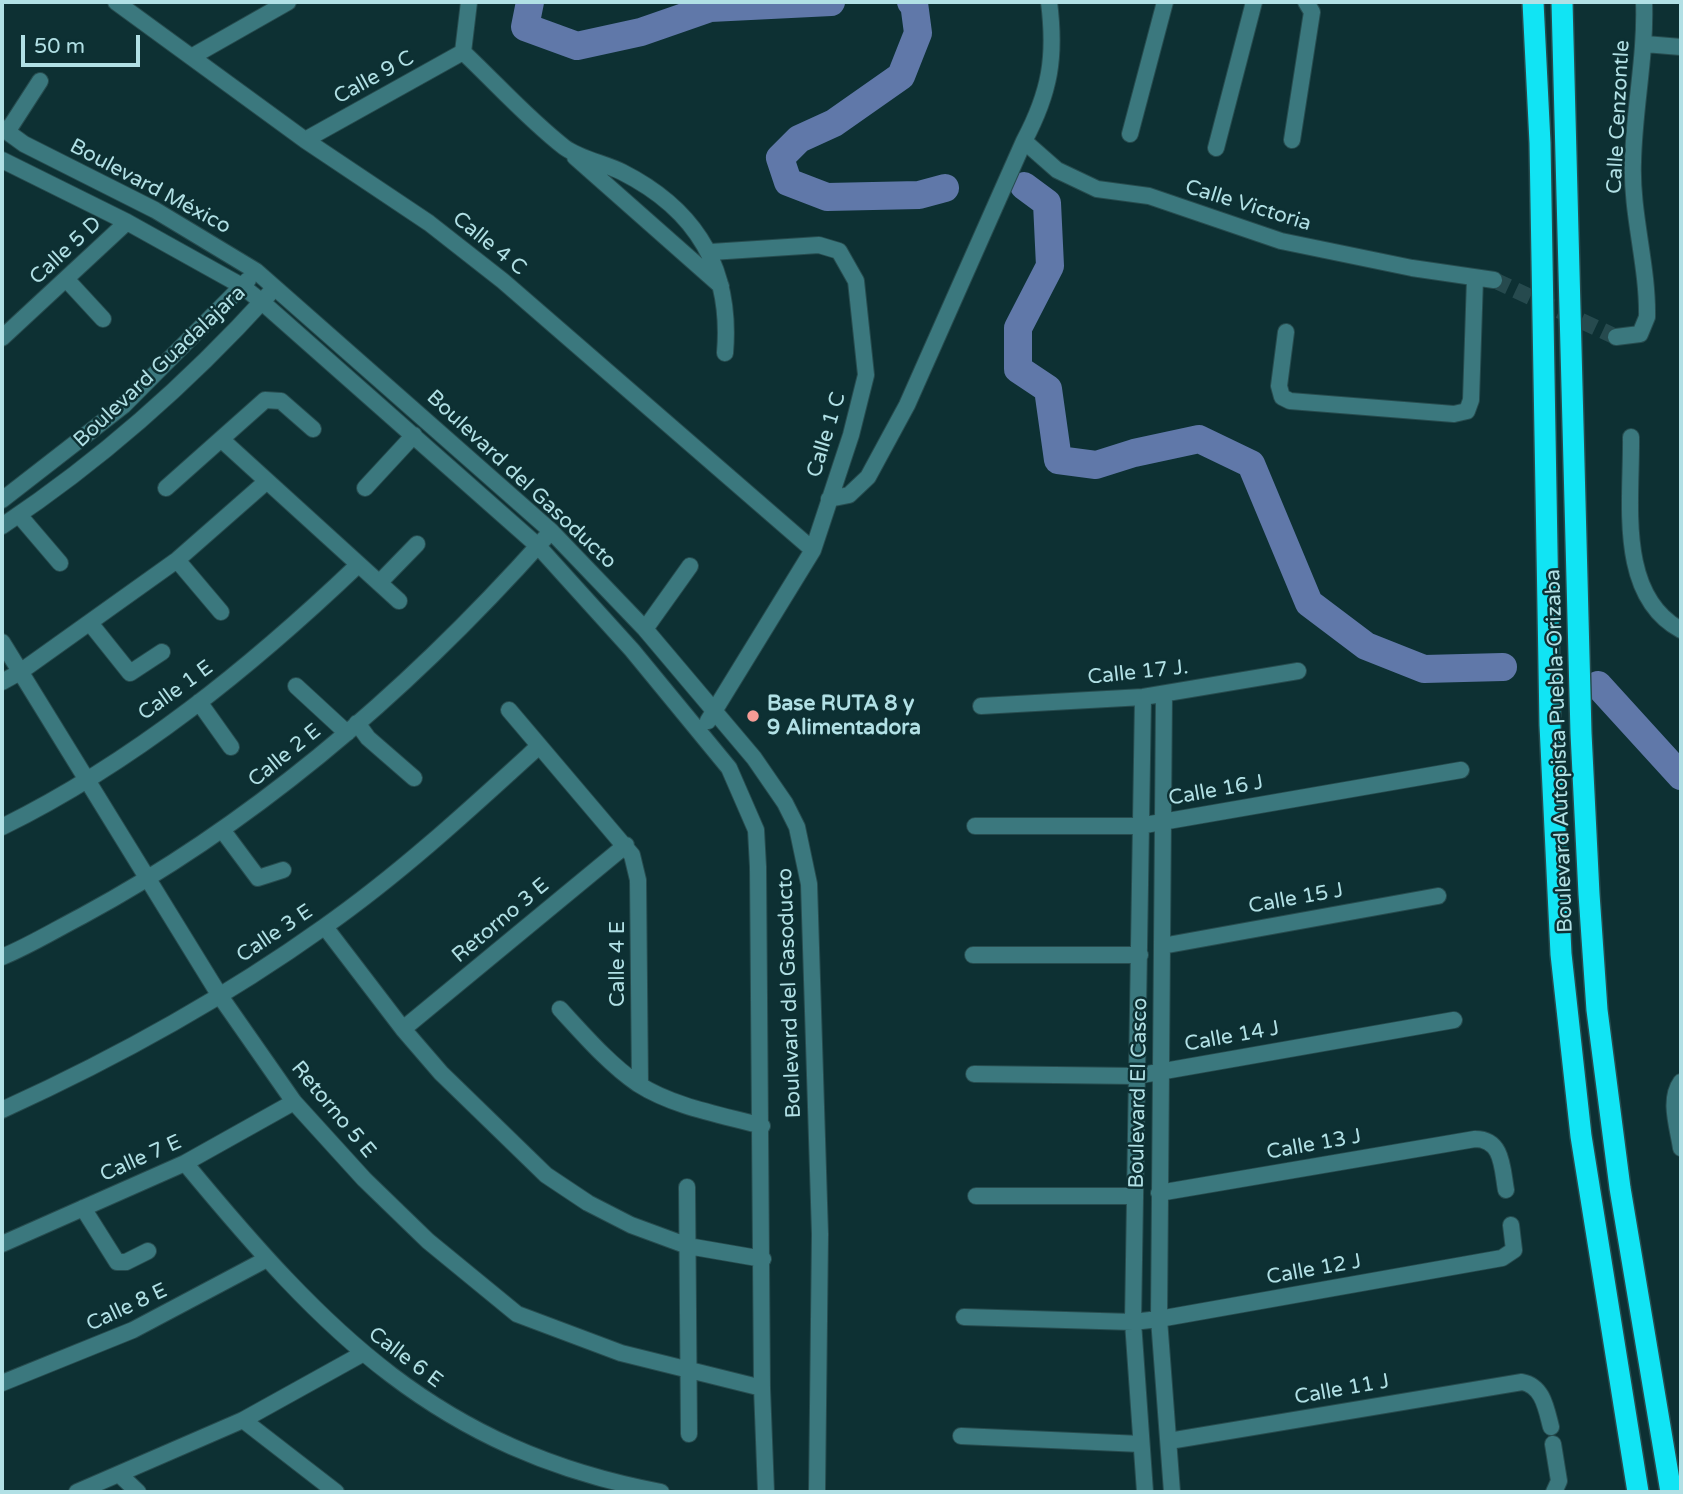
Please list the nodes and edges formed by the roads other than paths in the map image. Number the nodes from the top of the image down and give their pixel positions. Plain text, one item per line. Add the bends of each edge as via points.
1 (116, 2) edge
2 (288, 2) edge
3 (469, 2) edge
4 (1049, 2) edge
5 (1165, 2) edge
6 (1254, 2) edge
7 (1533, 2) edge
8 (1562, 2) edge
9 (1644, 2) edge
10 (1308, 3) edge
11 (1645, 44) junction
12 (1681, 47) edge
13 (463, 52) junction
14 (193, 56) junction
15 (40, 82) dead end
16 (4, 130) edge
17 (1130, 134) dead end
18 (306, 139) junction
19 (1292, 140) dead end
20 (1024, 141) junction
21 (24, 144) junction
22 (566, 148) junction
23 (1216, 148) dead end
24 (3, 164) edge
25 (127, 222) junction
26 (711, 252) junction
27 (256, 271) junction
28 (1475, 278) junction
29 (1494, 280) tunnel mouth
30 (67, 281) junction
31 (242, 286) junction
32 (276, 286) junction
33 (720, 286) junction
34 (262, 302) junction
35 (103, 319) dead end
36 (1286, 332) dead end
37 (1615, 337) dead end
38 (2, 338) edge
39 (725, 353) dead end
40 (313, 429) dead end
41 (414, 435) junction
42 (1631, 438) dead end
43 (222, 440) junction
44 (267, 481) junction
45 (166, 488) dead end
46 (365, 488) dead end
47 (829, 499) junction
48 (2, 500) edge
49 (19, 515) junction
50 (2, 526) edge
51 (551, 531) junction
52 (417, 544) dead end
53 (538, 546) junction
54 (813, 550) junction
55 (177, 560) junction
56 (60, 563) dead end
57 (358, 565) junction
58 (690, 566) dead end
59 (379, 583) junction
60 (399, 601) dead end
61 (221, 612) dead end
62 (90, 623) junction
63 (645, 629) junction
64 (1681, 630) edge
65 (2, 642) edge
66 (162, 652) dead end
67 (1298, 671) dead end
68 (20, 672) junction
69 (2, 682) edge
70 (296, 686) dead end
71 (1164, 694) junction
72 (1143, 697) junction
73 (199, 702) junction
74 (981, 706) dead end
75 (509, 710) dead end
76 (715, 713) junction
77 (352, 728) junction
78 (700, 731) junction
79 (539, 746) junction
80 (231, 747) dead end
81 (1461, 770) dead end
82 (414, 778) dead end
83 (85, 781) junction
84 (1161, 822) junction
85 (975, 826) dead end
86 (1139, 826) junction
87 (2, 827) edge
88 (223, 831) junction
89 (626, 845) junction
90 (283, 870) dead end
91 (149, 880) junction
92 (1438, 896) dead end
93 (325, 927) junction
94 (1162, 946) junction
95 (973, 955) dead end
96 (1140, 955) junction
97 (2, 957) edge
98 (220, 996) junction
99 (560, 1009) dead end
100 (1454, 1020) dead end
101 (403, 1030) junction
102 (1160, 1072) junction
103 (974, 1074) dead end
104 (1136, 1076) junction
105 (1681, 1082) edge
106 (640, 1085) junction
107 (294, 1102) junction
108 (2, 1110) edge
109 (762, 1126) junction
110 (1681, 1148) edge
111 (185, 1163) junction
112 (687, 1187) dead end
113 (1506, 1190) dead end
114 (1159, 1193) junction
115 (976, 1196) dead end
116 (1135, 1196) junction
117 (83, 1208) junction
118 (1511, 1225) dead end
119 (2, 1244) edge
120 (688, 1246) junction
121 (148, 1251) dead end
122 (763, 1259) junction
123 (265, 1260) junction
124 (964, 1317) dead end
125 (1159, 1319) junction
126 (1126, 1322) junction
127 (362, 1354) junction
128 (689, 1371) junction
129 (2, 1384) edge
130 (762, 1388) junction
131 (243, 1420) junction
132 (1551, 1427) dead end
133 (689, 1434) dead end
134 (961, 1436) dead end
135 (1169, 1441) junction
136 (1141, 1444) junction
137 (1553, 1444) dead end
138 (120, 1475) junction
139 (77, 1492) edge
140 (138, 1492) edge
141 (336, 1492) edge
142 (661, 1492) edge
143 (766, 1492) edge
144 (817, 1492) edge
145 (1145, 1492) edge
146 (1172, 1492) edge
147 (1555, 1492) edge
148 (1638, 1492) edge
149 (1671, 1492) edge

1 - 14 street, Calle 4 C
2 - 14 street
3 - 13 street
4 - 20 street via 1049,72 1043,105
5 - 17 street
6 - 23 street
7 - 148 highway, Boulevard Autopista Puebla-Orizaba via 1540,144 1550,725 1561,954 1581,1136
8 - 149 highway, Boulevard Autopista Puebla-Orizaba via 1581,733 1597,1010 1620,1188
9 - 11 street, Calle Cenzontle
10 - 19 street via 1312,12
11 - 12 street
11 - 37 street, Calle Cenzontle via 1633,196 1647,317 1640,334
13 - 18 street, Calle 9 C
13 - 22 street
14 - 18 street, Calle 4 C
15 - 16 street
16 - 21 street, Boulevard México
18 - 54 street, Calle 4 C via 429,223 503,281
20 - 28 street, Calle Victoria via 1057,170 1097,189 1149,197 1280,241
20 - 47 street via 906,405 868,477 849,495
21 - 24 street
21 - 27 street, Boulevard México via 155,211
22 - 26 street via 650,187 690,224
22 - 33 street
24 - 25 street, Boulevard México
25 - 30 street, Calle 5 D
25 - 31 street, Boulevard México
26 - 33 street
26 - 47 street, Calle 1 C via 819,245 839,251 856,281 866,375 852,435
27 - 31 street, Boulevard Guadalajara
27 - 32 street, Boulevard México
28 - 29 street, Calle Victoria
28 - 36 street via 1467,411 1454,414 1290,401 1282,397 1279,386
30 - 35 street
30 - 38 street, Calle 5 D
31 - 34 street, Boulevard México
31 - 48 street, Boulevard Guadalajara via 122,406
32 - 34 street, Boulevard Guadalajara
32 - 51 street, Boulevard del Gasoducto
33 - 39 street via 726,309
34 - 41 street, Boulevard del Gasoducto
34 - 49 street, Boulevard Guadalajara via 139,422
40 - 43 street via 281,401 265,400
41 - 46 street
41 - 53 street, Boulevard del Gasoducto
42 - 64 street via 1632,546 1641,588 1667,622
43 - 44 street
43 - 45 street
44 - 55 street
44 - 57 street
47 - 54 street, Calle 1 C
49 - 50 street, Boulevard Guadalajara
49 - 56 street
51 - 53 street, Calle 2 E
51 - 63 street, Boulevard del Gasoducto
52 - 59 street
53 - 77 street, Calle 2 E via 447,640
53 - 78 street, Boulevard del Gasoducto
54 - 76 street, Calle 1 C
55 - 61 street
55 - 62 street
57 - 59 street
57 - 73 street, Calle 1 E via 302,618
58 - 63 street
59 - 60 street
62 - 66 street via 130,673
62 - 68 street
63 - 76 street, Boulevard del Gasoducto
65 - 68 street, Retorno 5 E
67 - 71 street, Calle 17 J.
68 - 69 street
68 - 83 street, Retorno 5 E
70 - 77 street
71 - 72 street, Calle 17 J.
71 - 84 street, Boulevard El Casco
72 - 74 street, Calle 17 J.
72 - 86 street, Boulevard El Casco
73 - 80 street
73 - 83 street, Calle 1 E
75 - 79 street
76 - 78 street, Calle 1 C
76 - 144 street, Boulevard del Gasoducto via 785,803 797,827 809,884 820,1234
77 - 82 street
77 - 88 street, Calle 2 E
78 - 109 street, Boulevard del Gasoducto via 729,768 756,830
79 - 89 street
79 - 93 street, Calle 3 E via 440,836
81 - 84 street, Calle 16 J
83 - 87 street, Calle 1 E
83 - 91 street, Retorno 5 E
84 - 86 street, Calle 16 J
84 - 94 street, Boulevard El Casco
85 - 86 street, Calle 16 J
86 - 96 street, Boulevard El Casco
88 - 90 street via 258,878
88 - 91 street, Calle 2 E
89 - 101 street, Retorno 3 E
89 - 106 street, Calle 4 E via 638,880
91 - 97 street, Calle 2 E
91 - 98 street, Retorno 5 E
92 - 94 street, Calle 15 J
93 - 98 street, Calle 3 E
93 - 101 street
94 - 102 street, Boulevard El Casco
95 - 96 street
96 - 104 street, Boulevard El Casco
98 - 107 street, Retorno 5 E
98 - 108 street, Calle 3 E via 115,1056
99 - 106 street
100 - 102 street, Calle 14 J
101 - 120 street via 440,1073 546,1175 588,1203
102 - 104 street, Calle 14 J
102 - 114 street, Boulevard El Casco
103 - 104 street, Calle 14 J
104 - 116 street, Boulevard El Casco
105 - 110 street via 1674,1092
106 - 109 street via 709,1112
107 - 111 street, Calle 7 E
107 - 128 street, Retorno 5 E via 428,1241 517,1314 621,1353
109 - 122 street, Boulevard del Gasoducto
111 - 117 street, Calle 7 E
111 - 123 street, Calle 6 E
112 - 120 street
113 - 114 street, Calle 13 J via 1500,1154 1487,1139 1475,1139
114 - 125 street, Boulevard El Casco
115 - 116 street
116 - 126 street, Boulevard El Casco
117 - 119 street, Calle 7 E
117 - 121 street via 117,1262
118 - 125 street, Calle 12 J via 1514,1250 1502,1258
120 - 122 street
120 - 128 street
122 - 130 street, Boulevard del Gasoducto
123 - 127 street, Calle 6 E
123 - 129 street, Calle 8 E via 134,1330
124 - 126 street, Calle 12 J
125 - 126 street, Calle 12 J
125 - 135 street, Boulevard El Casco
126 - 136 street, Boulevard El Casco
127 - 131 street
127 - 142 street, Calle 6 E via 460,1423 513,1450 563,1469
128 - 130 street, Retorno 5 E
128 - 133 street
130 - 143 street, Boulevard del Gasoducto
131 - 138 street
131 - 141 street
132 - 135 street, Calle 11 J via 1539,1390 1522,1382
134 - 136 street
135 - 146 street, Boulevard El Casco
136 - 145 street, Boulevard El Casco
137 - 147 street via 1559,1481
138 - 139 street
138 - 140 street

